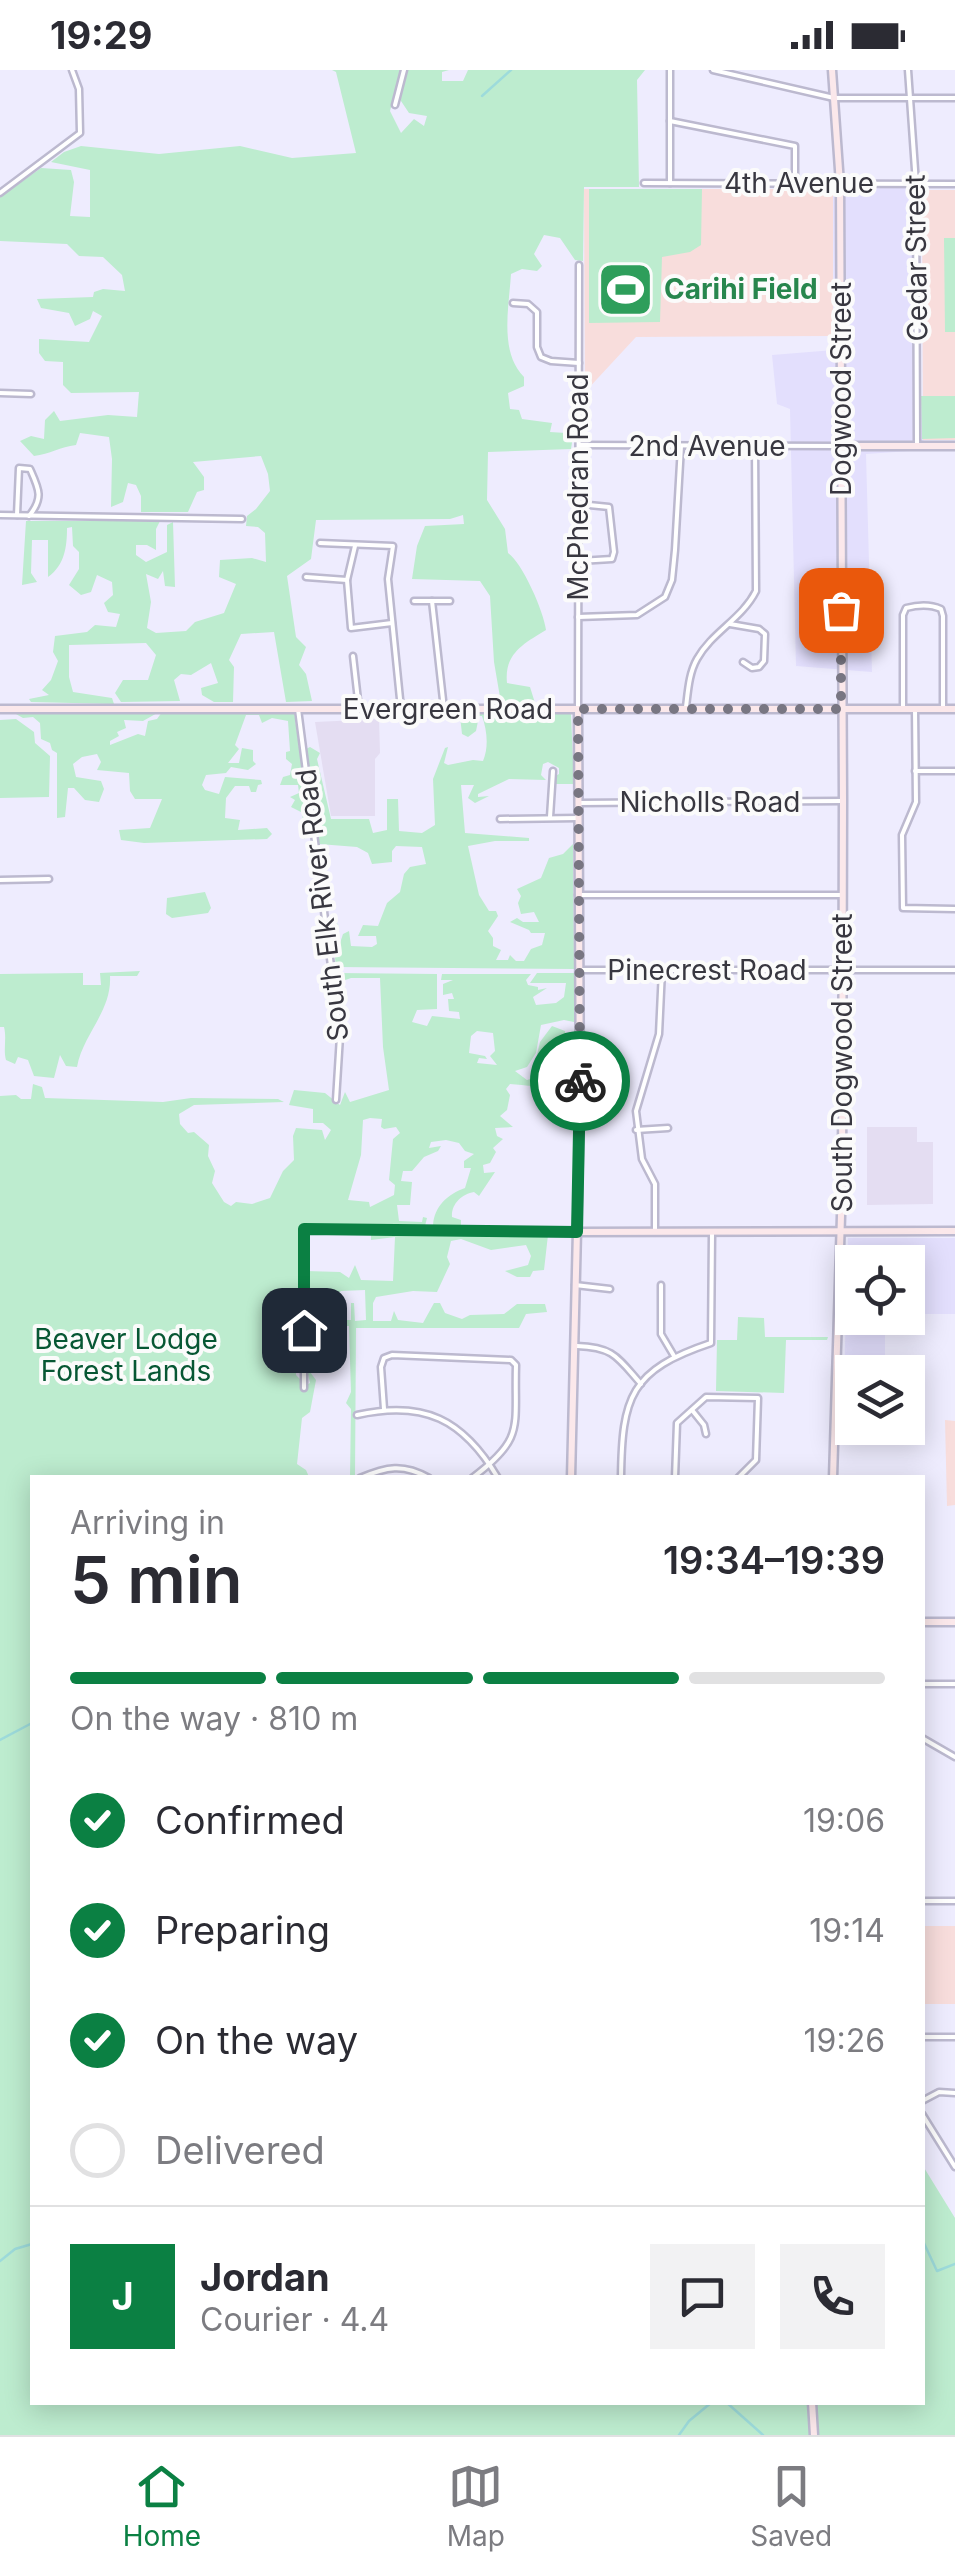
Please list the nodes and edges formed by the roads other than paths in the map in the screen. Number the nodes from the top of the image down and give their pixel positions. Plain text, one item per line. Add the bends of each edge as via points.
1 (72, 70) edge
2 (404, 70) edge
3 (670, 70) edge
4 (713, 70) edge
5 (832, 70) edge
6 (908, 70) edge
7 (723, 71) edge
8 (834, 98) junction
9 (910, 98) junction
10 (955, 98) edge
11 (395, 106) dead end
12 (670, 121) junction
13 (644, 183) dead end
14 (670, 183) junction
15 (796, 183) junction
16 (840, 184) junction
17 (916, 184) junction
18 (955, 184) edge
19 (0, 193) edge
20 (579, 265) dead end
21 (514, 303) dead end
22 (578, 363) junction
23 (0, 393) edge
24 (31, 394) dead end
25 (579, 446) junction
26 (680, 446) junction
27 (755, 446) junction
28 (840, 446) junction
29 (918, 446) junction
30 (955, 446) edge
31 (579, 504) junction
32 (0, 516) edge
33 (16, 516) junction
34 (29, 516) junction
35 (242, 518) dead end
36 (320, 543) dead end
37 (355, 545) junction
38 (578, 561) junction
39 (306, 577) dead end
40 (347, 580) junction
41 (414, 601) dead end
42 (432, 601) junction
43 (450, 601) dead end
44 (578, 617) junction
45 (392, 624) junction
46 (729, 624) junction
47 (353, 656) dead end
48 (742, 662) dead end
49 (686, 708) junction
50 (0, 709) edge
51 (298, 709) junction
52 (359, 709) junction
53 (401, 709) junction
54 (444, 709) junction
55 (578, 709) junction
56 (841, 709) junction
57 (903, 709) junction
58 (915, 709) junction
59 (943, 709) junction
60 (955, 709) edge
61 (915, 771) junction
62 (955, 771) edge
63 (552, 772) dead end
64 (843, 802) junction
65 (578, 803) junction
66 (511, 810) dead end
67 (550, 817) junction
68 (511, 818) junction
69 (578, 818) junction
70 (500, 820) dead end
71 (49, 879) dead end
72 (0, 880) edge
73 (578, 895) junction
74 (842, 895) junction
75 (955, 909) edge
76 (579, 970) junction
77 (662, 970) junction
78 (842, 970) junction
79 (955, 970) edge
80 (336, 1100) dead end
81 (668, 1128) dead end
82 (636, 1130) junction
83 (577, 1232) junction
84 (655, 1232) junction
85 (712, 1232) junction
86 (841, 1232) junction
87 (955, 1232) edge
88 (574, 1285) junction
89 (661, 1286) dead end
90 (610, 1289) dead end
91 (572, 1346) junction
92 (674, 1356) junction
93 (642, 1384) junction
94 (304, 1388) dead end
95 (384, 1409) junction
96 (692, 1410) junction
97 (357, 1415) dead end
98 (706, 1434) dead end
99 (490, 1464) junction
100 (368, 1475) edge
101 (421, 1475) edge
102 (476, 1475) edge
103 (496, 1475) edge
104 (570, 1475) edge
105 (621, 1475) edge
106 (675, 1475) edge
107 (741, 1475) edge
108 (833, 1475) edge
109 (925, 1622) edge
110 (955, 1622) edge
111 (925, 1684) edge
112 (955, 1684) edge
113 (925, 1740) edge
114 (954, 1755) edge
115 (925, 1901) edge
116 (955, 1901) edge
117 (925, 2036) edge
118 (955, 2037) edge
119 (955, 2092) edge
120 (925, 2099) edge
121 (925, 2119) edge
122 (955, 2168) edge
123 (812, 2405) edge
124 (814, 2435) edge

1 - 19 street via 80,133
2 - 11 street
3 - 12 street
4 - 7 street
5 - 8 street, Dogwood Street
6 - 9 street, Cedar Street
7 - 8 street
8 - 9 street
8 - 16 street, Dogwood Street
9 - 10 street
9 - 17 street, Cedar Street
12 - 14 street
12 - 15 street via 795,146
13 - 14 street, 4th Avenue
14 - 15 street, 4th Avenue
15 - 16 street, 4th Avenue
16 - 17 street, 4th Avenue
16 - 28 street, Dogwood Street
17 - 18 street, 4th Avenue
17 - 29 street, Cedar Street
20 - 22 street, McPhedran Road
21 - 22 street via 537,312 542,357
22 - 25 street, McPhedran Road
23 - 24 street
25 - 26 street, 2nd Avenue
25 - 31 street, McPhedran Road
26 - 27 street, 2nd Avenue
26 - 44 street via 668,592 636,615
27 - 28 street, 2nd Avenue
27 - 46 street via 756,591
28 - 29 street, 2nd Avenue
28 - 56 street, Dogwood Street
29 - 30 street, 2nd Avenue
31 - 38 street, McPhedran Road
31 - 38 street via 610,507 614,552 604,562
32 - 33 street
33 - 34 street
33 - 34 street via 19,468 30,469 40,492
34 - 35 street
36 - 37 street
37 - 40 street
37 - 45 street via 392,546
38 - 44 street, McPhedran Road
39 - 40 street
40 - 45 street via 351,628
41 - 42 street
42 - 43 street
42 - 54 street
44 - 55 street, McPhedran Road
45 - 53 street
46 - 48 street via 765,634 764,661 752,668
46 - 49 street via 697,659
47 - 52 street
49 - 55 street, Evergreen Road
49 - 56 street, Evergreen Road
50 - 51 street, Evergreen Road
51 - 52 street, Evergreen Road
51 - 80 street, South Elk River Road via 340,1036
52 - 53 street, Evergreen Road
53 - 54 street, Evergreen Road
54 - 55 street, Evergreen Road
55 - 65 street
56 - 57 street, Evergreen Road
56 - 64 street, South Dogwood Street
57 - 58 street, Evergreen Road
57 - 59 street via 903,615 906,608 925,606 943,616
58 - 59 street, Evergreen Road
58 - 61 street
59 - 60 street, Evergreen Road
61 - 62 street
61 - 75 street via 916,802 902,836 903,908
63 - 67 street
64 - 65 street, Nicholls Road
64 - 74 street, South Dogwood Street
65 - 69 street
66 - 68 street
67 - 68 street
67 - 69 street
68 - 70 street
69 - 73 street
71 - 72 street
73 - 74 street
73 - 76 street
74 - 78 street, South Dogwood Street
76 - 77 street, Pinecrest Road
76 - 83 street
77 - 78 street, Pinecrest Road
77 - 82 street via 659,1034
78 - 79 street, Pinecrest Road
78 - 86 street, South Dogwood Street
81 - 82 street
82 - 84 street via 655,1184
83 - 84 street
83 - 88 street
83 - 94 street via 304,1229
84 - 85 street
85 - 86 street
85 - 92 street via 711,1343
86 - 87 street
86 - 108 street, South Dogwood Street
88 - 90 street
88 - 91 street
89 - 92 street via 661,1334
91 - 93 street via 612,1352
91 - 104 street
92 - 93 street
93 - 105 street via 622,1424
95 - 97 street
95 - 99 street via 446,1421
95 - 99 street via 384,1358 511,1360 514,1434
96 - 98 street
96 - 106 street via 677,1424
96 - 107 street via 706,1398 758,1398 756,1460
99 - 102 street
99 - 103 street
100 - 101 street via 401,1467
109 - 110 street
111 - 112 street
113 - 114 street
115 - 116 street
117 - 118 street
119 - 120 street
121 - 122 street
123 - 124 street

